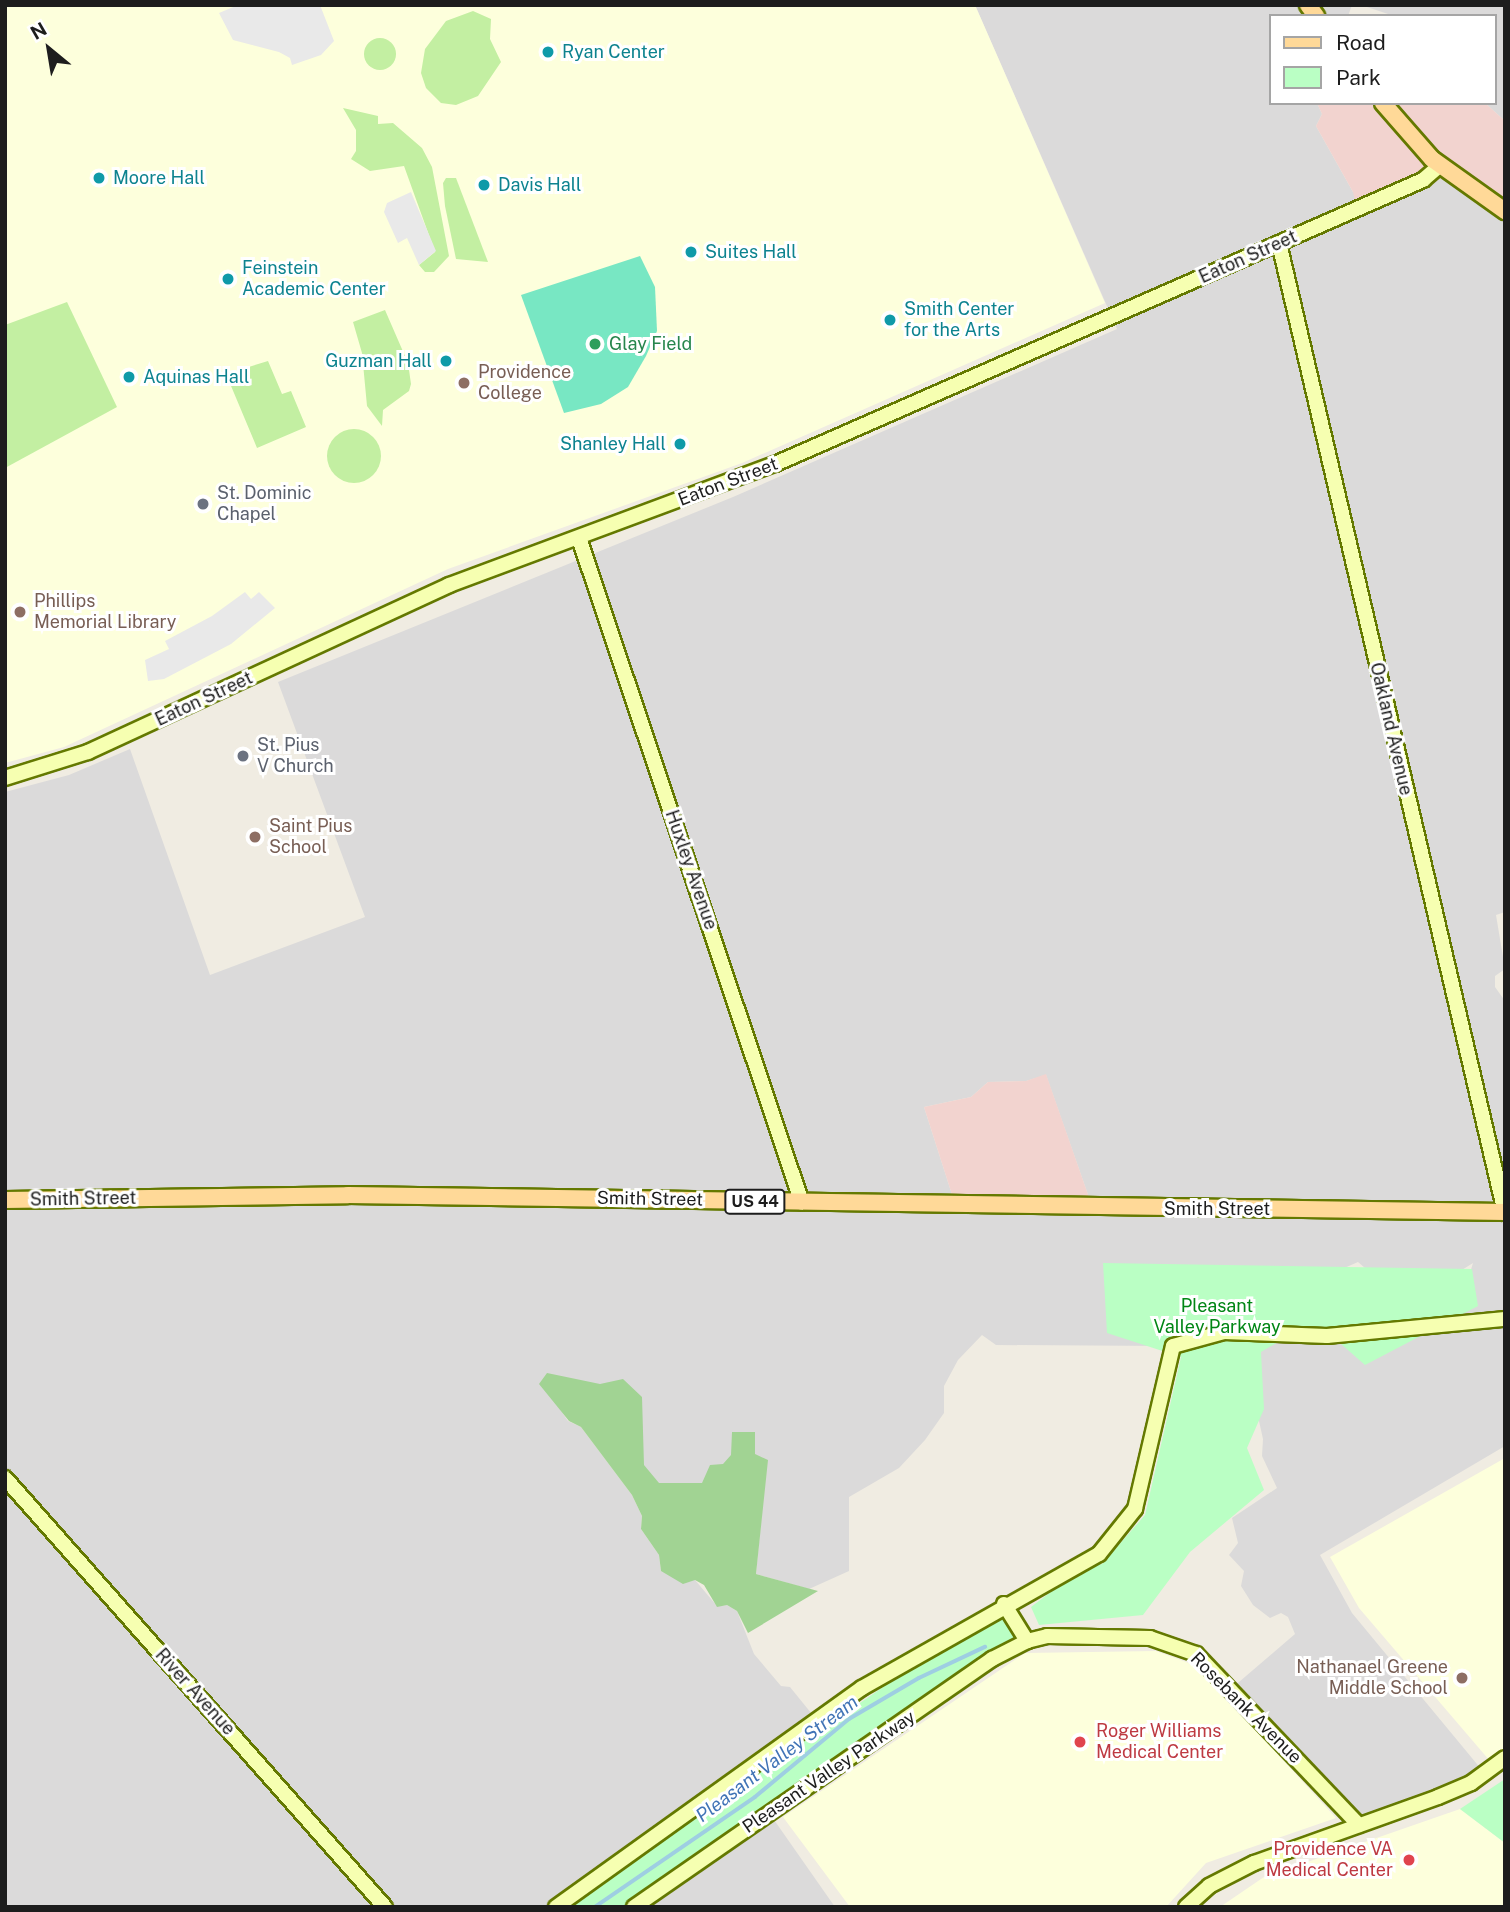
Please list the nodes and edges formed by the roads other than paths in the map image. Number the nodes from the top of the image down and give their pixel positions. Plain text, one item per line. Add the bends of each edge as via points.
1 (1385, 105) edge
2 (1440, 165) junction
3 (1505, 211) edge
4 (1279, 243) junction
5 (579, 538) junction
6 (5, 778) edge
7 (5, 1200) edge
8 (802, 1203) junction
9 (1505, 1213) edge
10 (1505, 1319) edge
11 (5, 1478) edge
12 (1004, 1604) junction
13 (1027, 1641) junction
14 (1505, 1758) edge
15 (1359, 1825) junction
16 (385, 1907) edge
17 (556, 1907) edge
18 (634, 1907) edge
19 (1186, 1907) edge

1 - 2 main road
2 - 3 main road
2 - 4 street, Eaton Street via 1423,180
4 - 5 street, Eaton Street via 775,464
4 - 9 street, Oakland Avenue
5 - 6 street, Eaton Street via 435,591 77,757
5 - 8 street, Huxley Avenue
7 - 8 main road, Smith Street / US 44 via 361,1195
8 - 9 main road, Smith Street / US 44
10 - 12 street via 1327,1336 1224,1332 1173,1346 1135,1509 1100,1554
11 - 16 street, River Avenue
12 - 13 street
12 - 17 street via 862,1688
13 - 15 street, Rosebank Avenue via 1047,1636 1150,1638 1184,1647 1220,1677
13 - 18 street, Pleasant Valley Parkway via 992,1660
14 - 15 street via 1471,1783
15 - 19 street via 1236,1871 1209,1886

